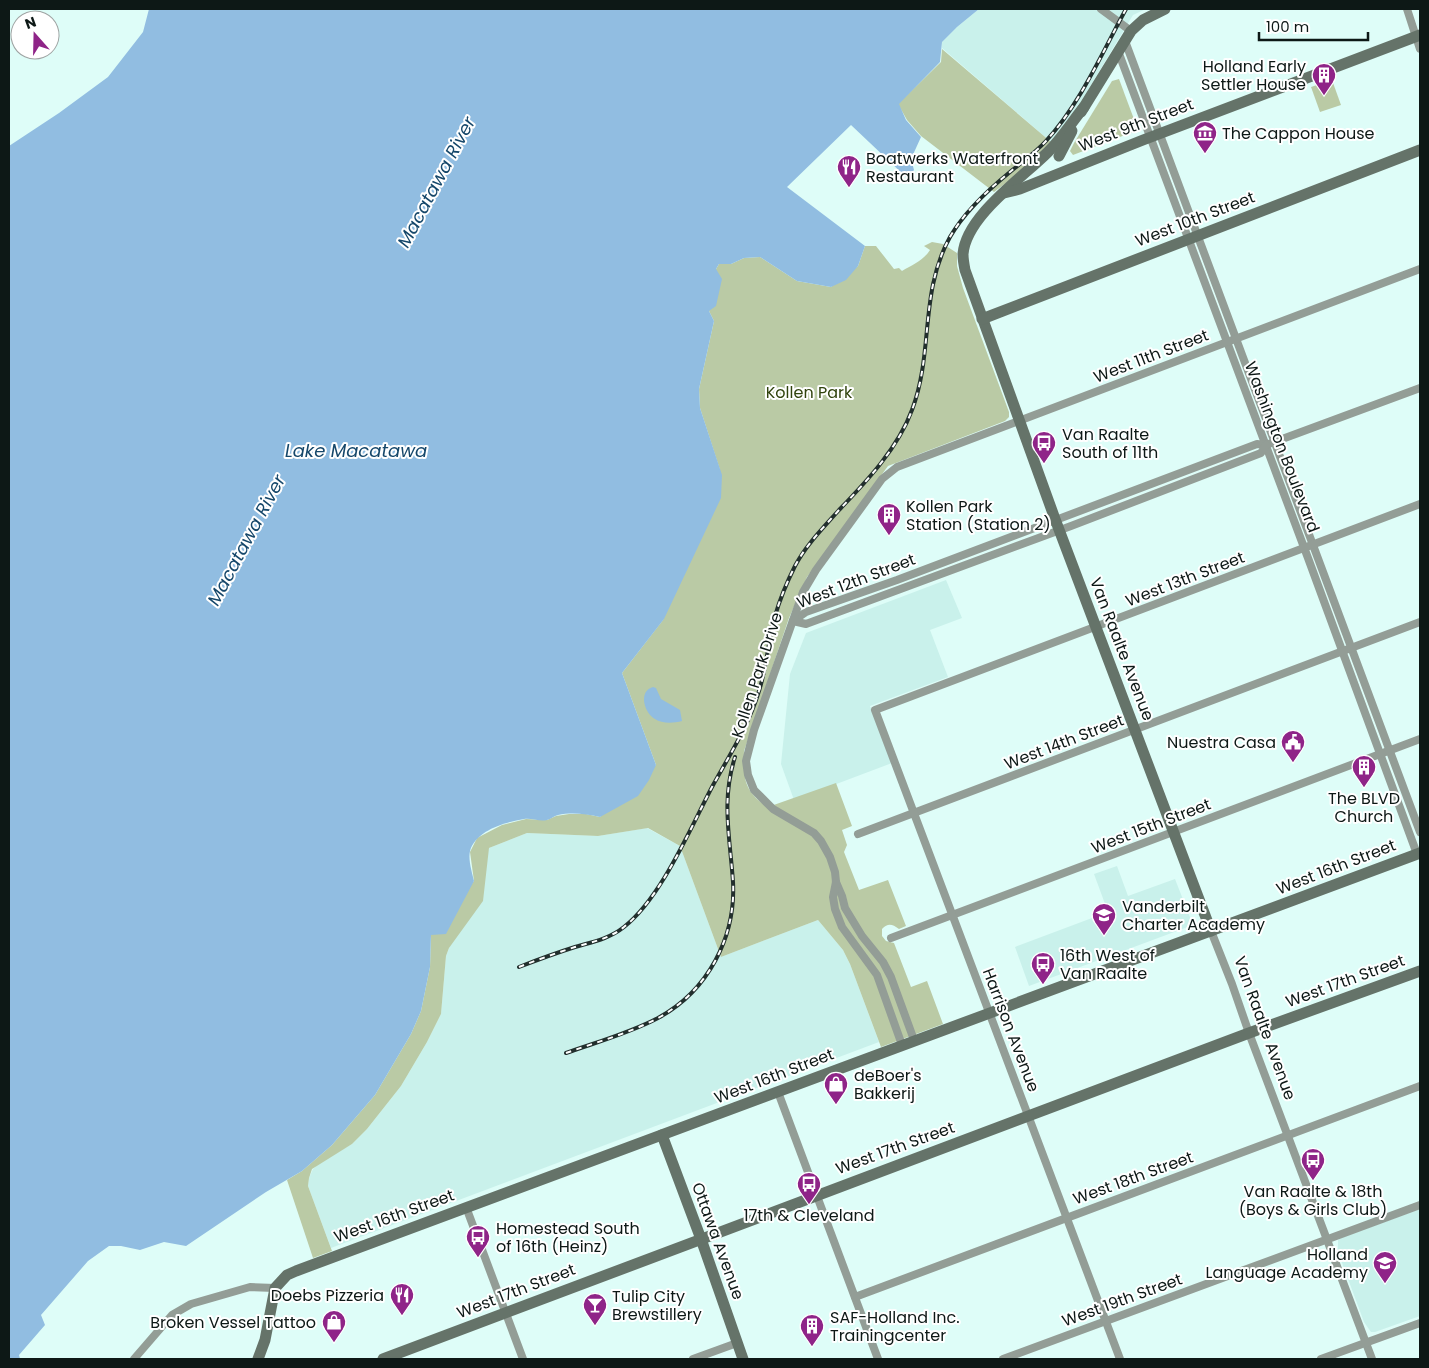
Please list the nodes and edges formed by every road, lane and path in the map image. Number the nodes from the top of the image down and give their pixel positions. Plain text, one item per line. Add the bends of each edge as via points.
1 (1102, 9) edge
2 (1166, 9) edge
3 (1407, 9) edge
4 (1419, 35) edge
5 (1128, 36) junction
6 (1420, 49) edge
7 (1118, 51) junction
8 (1155, 135) junction
9 (1420, 150) edge
10 (1054, 154) junction
11 (1074, 166) junction
12 (1004, 193) junction
13 (1193, 238) junction
14 (1420, 269) edge
15 (982, 318) junction
16 (1236, 338) junction
17 (1227, 341) junction
18 (1420, 388) edge
19 (1019, 420) junction
20 (1276, 442) junction
21 (1266, 445) junction
22 (892, 470) joint
23 (1420, 504) edge
24 (1057, 525) junction
25 (1314, 544) junction
26 (1304, 548) junction
27 (793, 621) junction
28 (1420, 622) edge
29 (1096, 627) junction
30 (1352, 648) junction
31 (1342, 652) junction
32 (875, 710) joint
33 (1135, 730) junction
34 (1420, 739) edge
35 (1390, 751) junction
36 (1381, 755) junction
37 (915, 813) junction
38 (1420, 832) edge
39 (1174, 833) junction
40 (858, 834) dead end
41 (1419, 853) edge
42 (836, 882) junction
43 (954, 915) junction
44 (1211, 931) junction
45 (891, 938) dead end
46 (1420, 971) edge
47 (990, 1012) junction
48 (1249, 1033) junction
49 (914, 1040) junction
50 (902, 1045) junction
51 (1420, 1086) edge
52 (778, 1092) junction
53 (1029, 1116) junction
54 (662, 1135) junction
55 (1289, 1135) junction
56 (816, 1195) junction
57 (1420, 1205) edge
58 (466, 1207) junction
59 (1068, 1217) junction
60 (701, 1239) junction
61 (1327, 1240) junction
62 (275, 1288) junction
63 (855, 1297) junction
64 (504, 1313) junction
65 (1106, 1321) junction
66 (1420, 1323) edge
67 (737, 1343) junction
68 (1366, 1343) junction
69 (134, 1359) edge
70 (258, 1359) edge
71 (383, 1359) edge
72 (522, 1359) edge
73 (693, 1359) edge
74 (743, 1359) edge
75 (878, 1359) edge
76 (1003, 1359) edge
77 (1120, 1359) edge
78 (1321, 1359) edge
79 (1372, 1359) edge

1 - 5 street
2 - 5 street via 1149,16
3 - 4 street
4 - 6 street
4 - 8 street, West 9th Street
5 - 7 street
5 - 8 street, Washington Boulevard
7 - 8 street, Washington Boulevard
7 - 10 street
8 - 11 street, West 9th Street
8 - 13 street, Washington Boulevard
9 - 13 street, West 10th Street
10 - 11 street
10 - 12 street
11 - 12 street, West 9th Street
12 - 15 street, Van Raalte Avenue via 972,229 963,254 964,270
13 - 15 street, West 10th Street
13 - 16 street, Washington Boulevard
13 - 17 street, Washington Boulevard
14 - 16 street, West 11th Street
15 - 19 street, Van Raalte Avenue
16 - 17 street, West 11th Street
16 - 20 street, Washington Boulevard
17 - 19 street, West 11th Street
17 - 21 street, Washington Boulevard
18 - 20 street, West 12th Street
19 - 22 street, West 11th Street
19 - 24 street, Van Raalte Avenue
20 - 21 street, West 12th Street
20 - 25 street, Washington Boulevard
21 - 24 street, West 12th Street via 1257,444
21 - 24 street, West 12th Street via 1260,453
21 - 26 street, Washington Boulevard
22 - 27 street, Kollen Park Drive via 882,479 816,570 803,592
23 - 25 street, West 13th Street
24 - 27 street, West 12th Street via 806,612
24 - 27 street, West 12th Street via 806,624
24 - 29 street, Van Raalte Avenue
25 - 26 street, West 13th Street
25 - 30 street, Washington Boulevard
26 - 29 street, West 13th Street
26 - 31 street, Washington Boulevard
27 - 42 street, Kollen Park Drive via 754,730 746,761 748,775 754,790 773,809 814,833 821,841 830,857
28 - 30 street, West 14th Street
29 - 32 street, West 13th Street
29 - 33 street, Van Raalte Avenue
30 - 31 street, West 14th Street
30 - 35 street, Washington Boulevard
31 - 33 street, West 14th Street
31 - 36 street, Washington Boulevard
32 - 37 street, Harrison Avenue
33 - 37 street, West 14th Street
33 - 39 street, Van Raalte Avenue
34 - 35 street, West 15th Street
35 - 36 street, West 15th Street
35 - 38 street, Washington Boulevard
36 - 39 street, West 15th Street
36 - 41 street, Washington Boulevard
37 - 40 street, West 14th Street
37 - 43 street, Harrison Avenue
39 - 43 street, West 15th Street
39 - 44 street, Van Raalte Avenue
41 - 44 street, West 16th Street
42 - 49 street, Kollen Park Drive via 849,915 884,962
42 - 50 street, Kollen Park Drive via 833,897 842,927 877,975
43 - 45 street, West 15th Street
43 - 47 street, Harrison Avenue
44 - 47 street, West 16th Street
44 - 48 street, Van Raalte Avenue
46 - 48 street, West 17th Street
47 - 49 street, West 16th Street
47 - 53 street, Harrison Avenue
48 - 53 street, West 17th Street
48 - 55 street, Van Raalte Avenue
49 - 50 street, West 16th Street
50 - 52 street, West 16th Street
51 - 55 street, West 18th Street
52 - 54 street, West 16th Street
52 - 56 street
53 - 56 street, West 17th Street
53 - 59 street, Harrison Avenue
54 - 58 street, West 16th Street
54 - 60 street, Ottawa Avenue
55 - 59 street, West 18th Street
55 - 61 street, Van Raalte Avenue
56 - 60 street, West 17th Street
56 - 63 street
57 - 61 street, West 19th Street
58 - 62 street, West 16th Street via 296,1271 287,1275
58 - 64 street
59 - 63 street, West 18th Street
59 - 65 street, Harrison Avenue
60 - 64 street, West 17th Street
60 - 67 street, Ottawa Avenue
61 - 65 street, West 19th Street
61 - 68 street, Van Raalte Avenue
62 - 69 street via 250,1287 191,1304 172,1315
62 - 70 street via 267,1333
63 - 75 street
64 - 71 street, West 17th Street
64 - 72 street
65 - 76 street, West 19th Street
65 - 77 street, Harrison Avenue
66 - 68 street
67 - 73 street
67 - 74 street, Ottawa Avenue
68 - 78 street
68 - 79 street, Van Raalte Avenue

